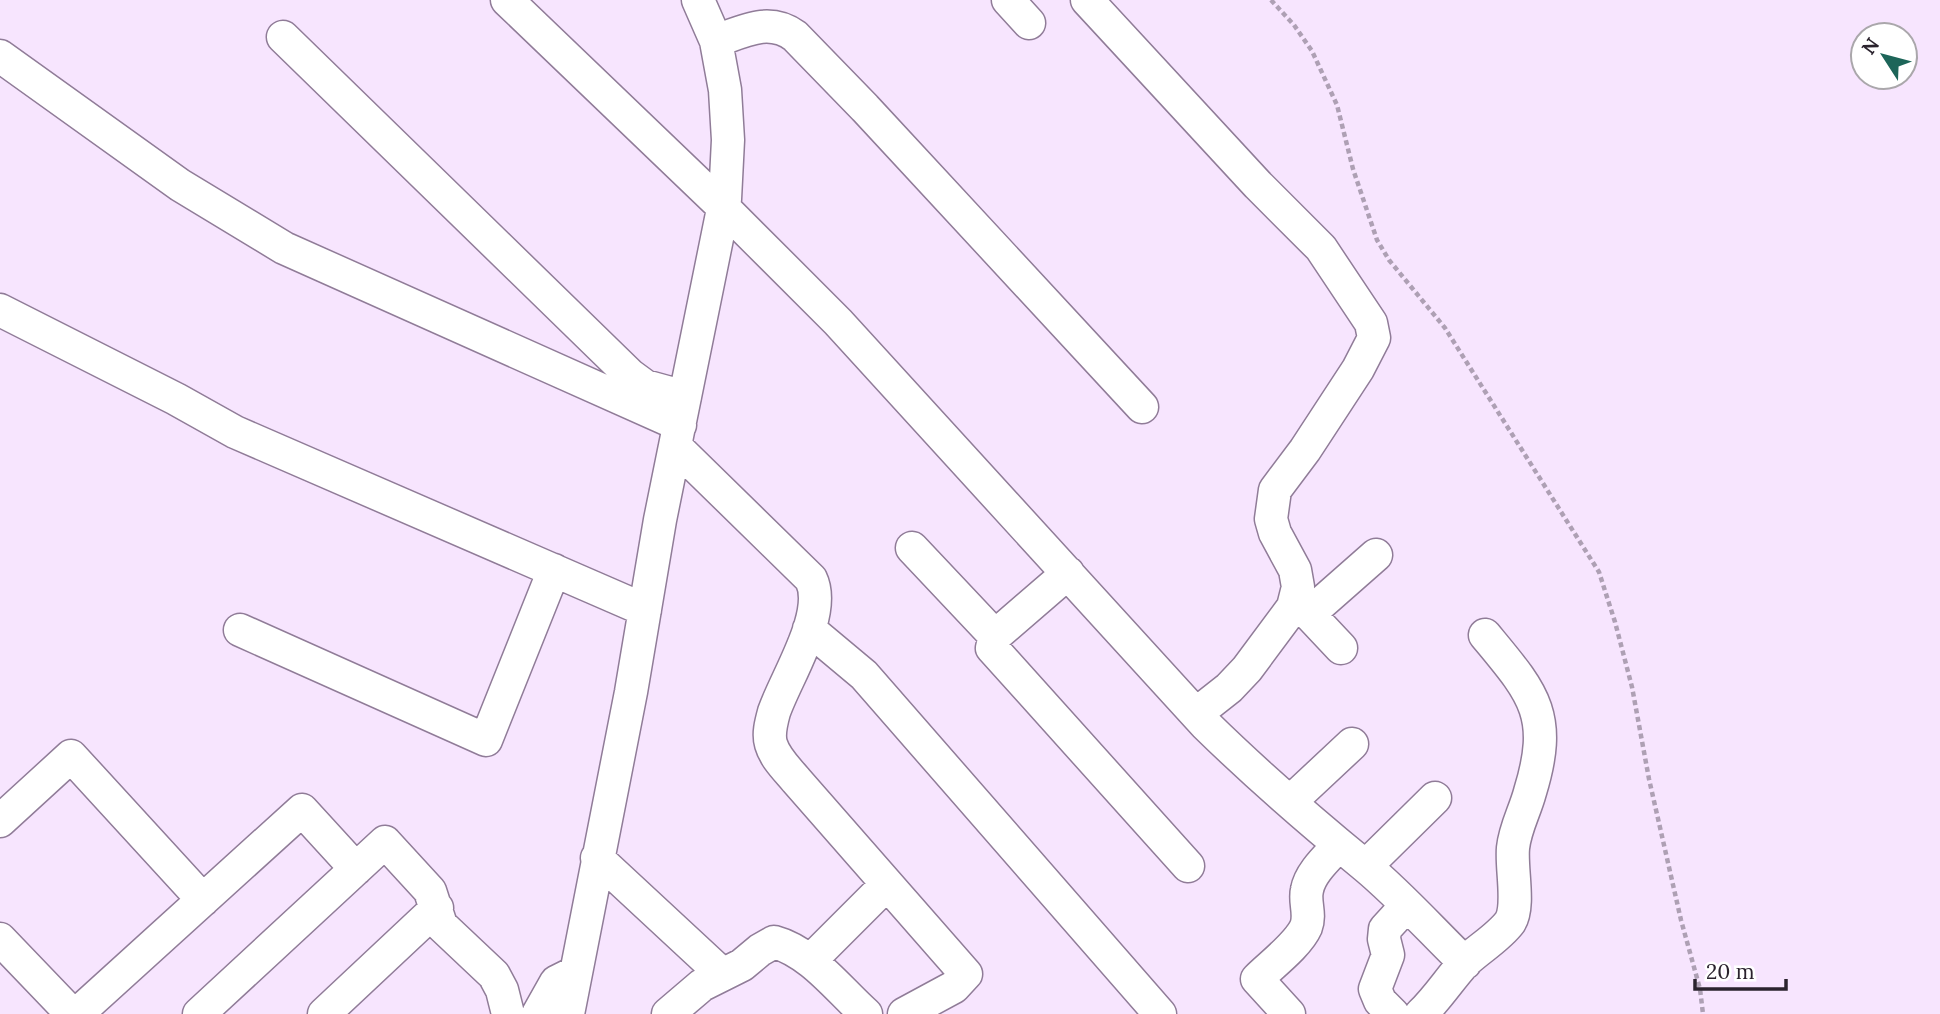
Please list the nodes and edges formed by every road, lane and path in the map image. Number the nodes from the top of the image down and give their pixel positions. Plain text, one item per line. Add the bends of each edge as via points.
1 (507, 0) edge
2 (698, 0) edge
3 (1087, 0) edge
4 (1272, 0) edge
5 (283, 37) dead end
6 (716, 41) junction
7 (0, 57) edge
8 (723, 207) junction
9 (0, 310) edge
10 (1142, 407) dead end
11 (680, 422) junction
12 (912, 548) dead end
13 (1376, 555) dead end
14 (554, 570) junction
15 (1068, 573) junction
16 (645, 610) junction
17 (1301, 610) junction
18 (809, 629) junction
19 (240, 630) dead end
20 (1485, 635) dead end
21 (995, 636) junction
22 (1341, 648) dead end
23 (1196, 714) junction
24 (1352, 744) dead end
25 (1436, 797) dead end
26 (1290, 802) junction
27 (0, 821) edge
28 (1338, 846) junction
29 (597, 858) junction
30 (1188, 866) dead end
31 (1366, 866) junction
32 (356, 869) junction
33 (887, 884) junction
34 (203, 900) junction
35 (1406, 906) junction
36 (437, 908) junction
37 (0, 939) edge
38 (810, 961) junction
39 (1465, 963) junction
40 (576, 972) junction
41 (722, 974) junction
42 (74, 1014) edge
43 (199, 1014) edge
44 (324, 1014) edge
45 (508, 1014) edge
46 (538, 1014) edge
47 (568, 1014) edge
48 (668, 1014) edge
49 (866, 1014) edge
50 (904, 1014) edge
51 (1160, 1014) edge
52 (1289, 1014) edge
53 (1394, 1014) edge
54 (1421, 1014) edge
55 (1703, 1014) edge

1 - 8 street
2 - 6 street
3 - 17 street via 1321,248 1371,323 1374,338 1358,369 1275,490 1270,519 1295,570
4 - 55 path via 1312,51 1337,106 1377,240 1445,328 1599,572 1632,687
5 - 11 street
6 - 8 street via 728,140
6 - 10 street via 769,26 783,27 795,36
7 - 11 street via 180,185 284,248
8 - 11 street
8 - 15 street via 838,322
9 - 14 street via 235,432
11 - 16 street
11 - 18 street via 811,579 815,612
12 - 21 street
13 - 17 street
14 - 16 street
14 - 19 street via 486,740
15 - 21 street
15 - 23 street
16 - 29 street
17 - 22 street
17 - 23 street via 1229,688
18 - 33 street via 772,719 772,747
18 - 51 street via 864,675
20 - 39 street via 1526,686 1541,725 1541,746 1515,833 1516,904 1511,921
21 - 30 street via 992,649
23 - 26 street
24 - 26 street
25 - 31 street
26 - 28 street
27 - 34 street via 71,756
28 - 31 street
28 - 52 street via 1310,880 1306,928 1257,979
29 - 40 street
29 - 41 street
31 - 35 street
32 - 34 street via 302,810
32 - 36 street via 385,842 430,891
32 - 43 street
33 - 38 street
33 - 50 street via 966,974 954,987
34 - 42 street
35 - 39 street
35 - 53 street via 1385,929 1388,955 1375,989
36 - 44 street
36 - 45 street via 441,925 494,975
37 - 42 street
38 - 41 street via 774,942
38 - 49 street
39 - 54 street
40 - 46 street via 556,982
40 - 47 street
41 - 48 street

